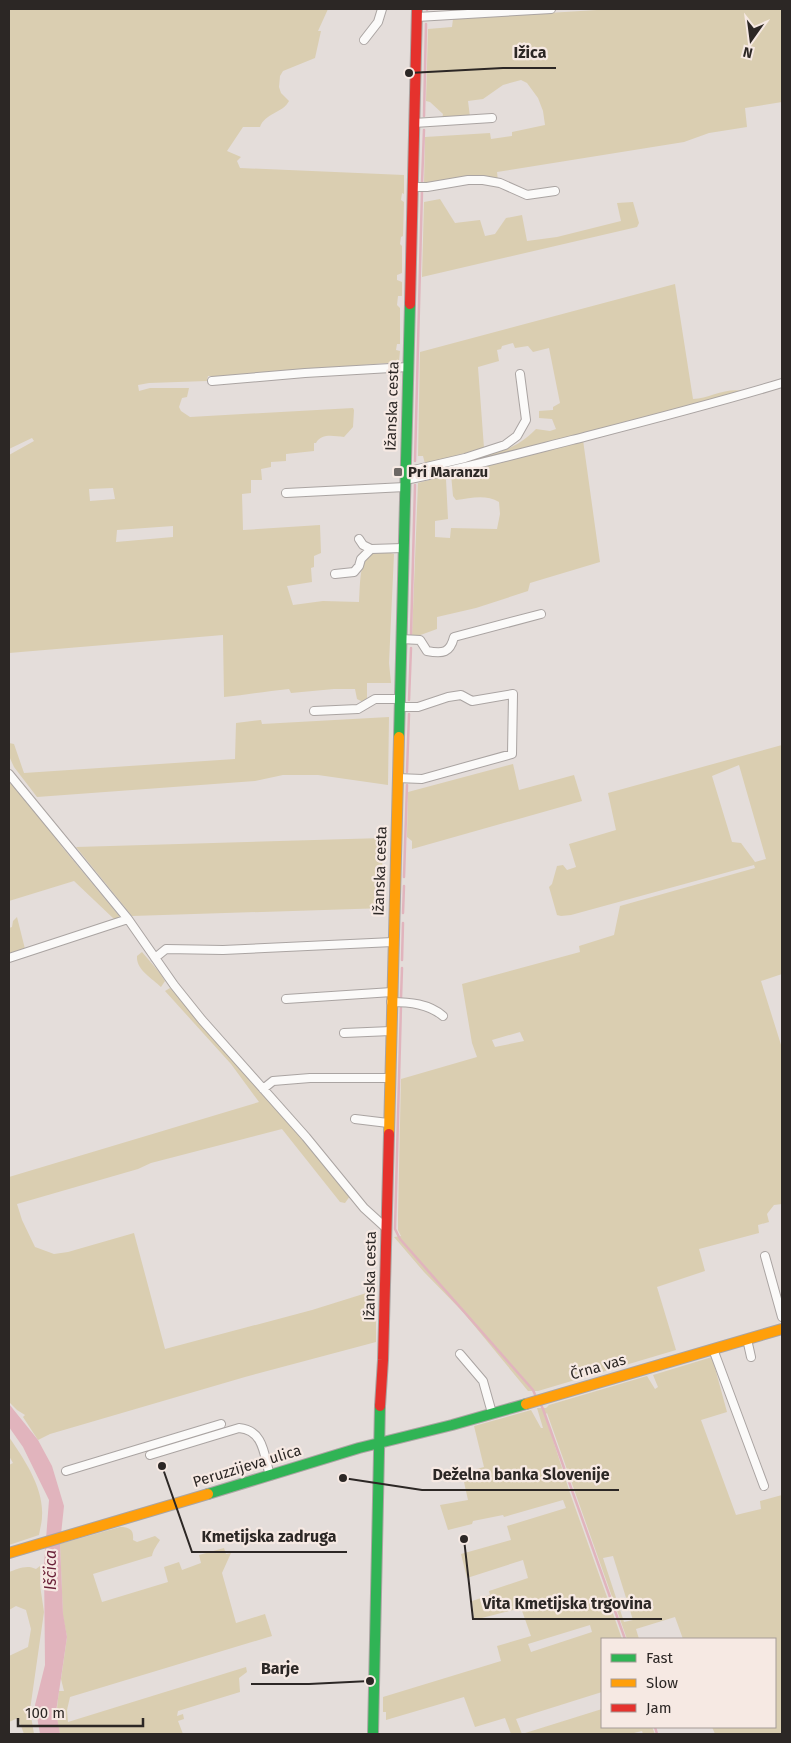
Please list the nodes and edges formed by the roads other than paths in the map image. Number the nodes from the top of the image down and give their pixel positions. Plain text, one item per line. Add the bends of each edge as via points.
1 (382, 9) edge
2 (551, 9) edge
3 (417, 13) edge
4 (364, 40) dead end
5 (492, 118) dead end
6 (414, 123) junction
7 (412, 187) junction
8 (555, 191) dead end
9 (408, 367) junction
10 (520, 374) dead end
11 (212, 381) dead end
12 (782, 383) edge
13 (405, 480) junction
14 (286, 494) dead end
15 (359, 539) dead end
16 (371, 548) junction
17 (403, 548) junction
18 (335, 574) dead end
19 (541, 614) dead end
20 (401, 639) junction
21 (399, 703) junction
22 (314, 711) dead end
23 (9, 774) edge
24 (397, 778) junction
25 (128, 919) junction
26 (393, 942) junction
27 (9, 958) edge
28 (156, 958) junction
29 (392, 997) junction
30 (286, 999) dead end
31 (443, 1016) dead end
32 (391, 1032) junction
33 (344, 1033) dead end
34 (389, 1078) junction
35 (263, 1089) junction
36 (355, 1119) dead end
37 (388, 1123) junction
38 (386, 1228) junction
39 (765, 1256) dead end
40 (782, 1317) edge
41 (782, 1329) edge
42 (747, 1339) junction
43 (713, 1349) junction
44 (460, 1354) dead end
45 (751, 1357) dead end
46 (492, 1413) junction
47 (220, 1424) dead end
48 (379, 1443) junction
49 (150, 1455) dead end
50 (66, 1470) dead end
51 (270, 1476) junction
52 (764, 1486) dead end
53 (12, 1552) edge
54 (373, 1734) edge

1 - 4 street via 378,22
2 - 3 street
3 - 6 street, Ižanska cesta
5 - 6 street
6 - 7 street, Ižanska cesta
7 - 8 street via 483,180 527,195
7 - 9 street, Ižanska cesta
9 - 11 street
9 - 13 street, Ižanska cesta
10 - 13 street via 526,420 517,436 505,445
12 - 13 street via 507,457
13 - 14 street
13 - 17 street, Ižanska cesta
15 - 16 street
16 - 17 street
16 - 18 street via 354,572
17 - 20 street, Ižanska cesta
19 - 20 street via 454,637 449,650 427,651 420,640
20 - 21 street, Ižanska cesta
21 - 22 street via 375,699 358,709
21 - 24 street, Ižanska cesta
21 - 24 street via 418,707 461,695 472,701 513,694 512,754 422,779
23 - 25 street
24 - 26 street, Ižanska cesta
25 - 27 street
25 - 28 street
26 - 28 street via 223,950 166,949
26 - 29 street, Ižanska cesta
28 - 35 street via 202,1020
29 - 30 street
29 - 31 street via 434,1008
29 - 32 street, Ižanska cesta
32 - 33 street
32 - 34 street, Ižanska cesta
34 - 35 street via 274,1081
34 - 37 street, Ižanska cesta
35 - 38 street via 364,1208
36 - 37 street
37 - 38 street, Ižanska cesta
38 - 48 street, Ižanska cesta
39 - 40 street
41 - 42 street, Črna vas
42 - 43 street, Črna vas
42 - 45 street
43 - 46 street, Črna vas
43 - 52 street
44 - 46 street via 482,1381
46 - 48 street, Črna vas
47 - 50 street
48 - 51 street, Peruzzijeva ulica
48 - 54 street, Ižanska cesta
49 - 51 street via 239,1428 248,1429 260,1438
51 - 53 street, Peruzzijeva ulica

